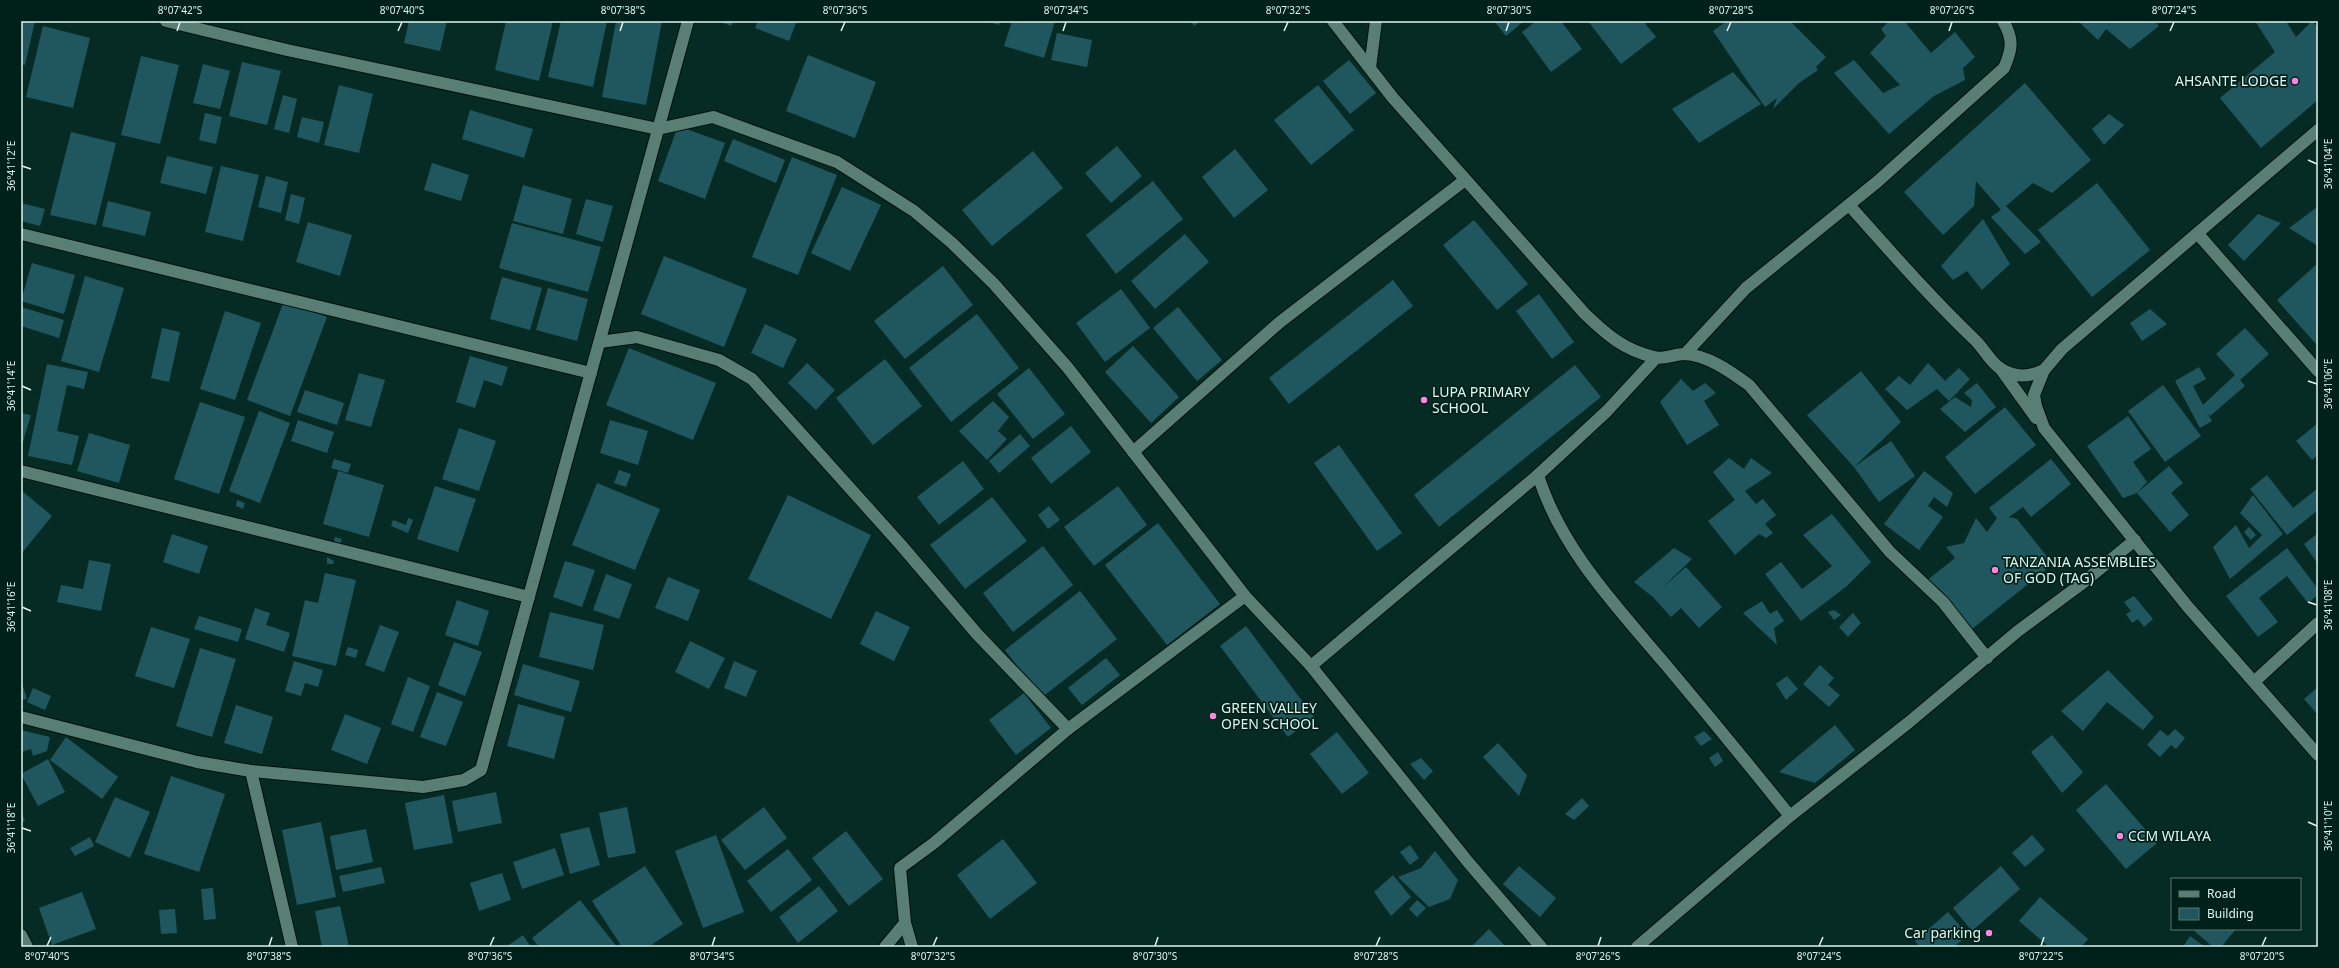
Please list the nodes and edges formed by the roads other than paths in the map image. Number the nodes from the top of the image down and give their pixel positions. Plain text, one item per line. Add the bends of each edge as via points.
1 (166, 21) edge
2 (688, 21) edge
3 (1333, 21) edge
4 (1376, 21) edge
5 (2003, 21) edge
6 (1370, 68) junction
7 (658, 129) junction
8 (2318, 130) edge
9 (1465, 180) junction
10 (1849, 205) junction
11 (21, 234) edge
12 (2198, 234) junction
13 (600, 342) junction
14 (1685, 354) junction
15 (1656, 358) junction
16 (1999, 368) junction
17 (2044, 370) junction
18 (2318, 372) edge
19 (591, 373) junction
20 (2044, 428) junction
21 (1133, 452) junction
22 (21, 471) edge
23 (1538, 475) junction
24 (2135, 540) junction
25 (1245, 596) junction
26 (529, 597) junction
27 (2318, 623) edge
28 (1987, 658) junction
29 (1310, 666) junction
30 (2254, 682) junction
31 (21, 717) edge
32 (1068, 729) junction
33 (2318, 755) edge
34 (251, 772) junction
35 (1790, 816) junction
36 (905, 924) junction
37 (21, 935) edge
38 (27, 947) edge
39 (292, 947) edge
40 (885, 947) edge
41 (912, 947) edge
42 (1541, 947) edge
43 (1637, 947) edge

1 - 7 street via 295,52
2 - 7 street
3 - 6 street
4 - 6 street
5 - 10 street via 2008,29 2012,50 2004,68
6 - 9 street
7 - 13 street
7 - 21 street via 713,117 837,162 879,187 914,211 994,284 1068,368
8 - 12 street
9 - 15 street via 1543,268 1612,339 1632,350
9 - 21 street via 1280,322
10 - 14 street via 1746,288
10 - 16 street
11 - 19 street
12 - 17 street via 2062,349
12 - 18 street
13 - 19 street
13 - 32 street via 637,337 719,360 752,379 977,634
14 - 15 street
14 - 28 street via 1722,366 1750,386 1890,552 1943,602
15 - 23 street via 1607,411
16 - 17 street via 2023,376
16 - 20 street
17 - 20 street via 2034,395
19 - 26 street
20 - 24 street
21 - 25 street
22 - 26 street
23 - 29 street
23 - 35 street via 1545,498 1560,527 1606,595
24 - 28 street
24 - 30 street via 2188,607
25 - 29 street
25 - 32 street
26 - 34 street via 481,770 464,780 423,787
27 - 30 street
28 - 35 street
29 - 42 street via 1468,862
30 - 33 street
31 - 34 street via 197,762
32 - 36 street via 934,843 900,868
34 - 39 street
35 - 43 street
36 - 40 street
36 - 41 street
37 - 38 street

